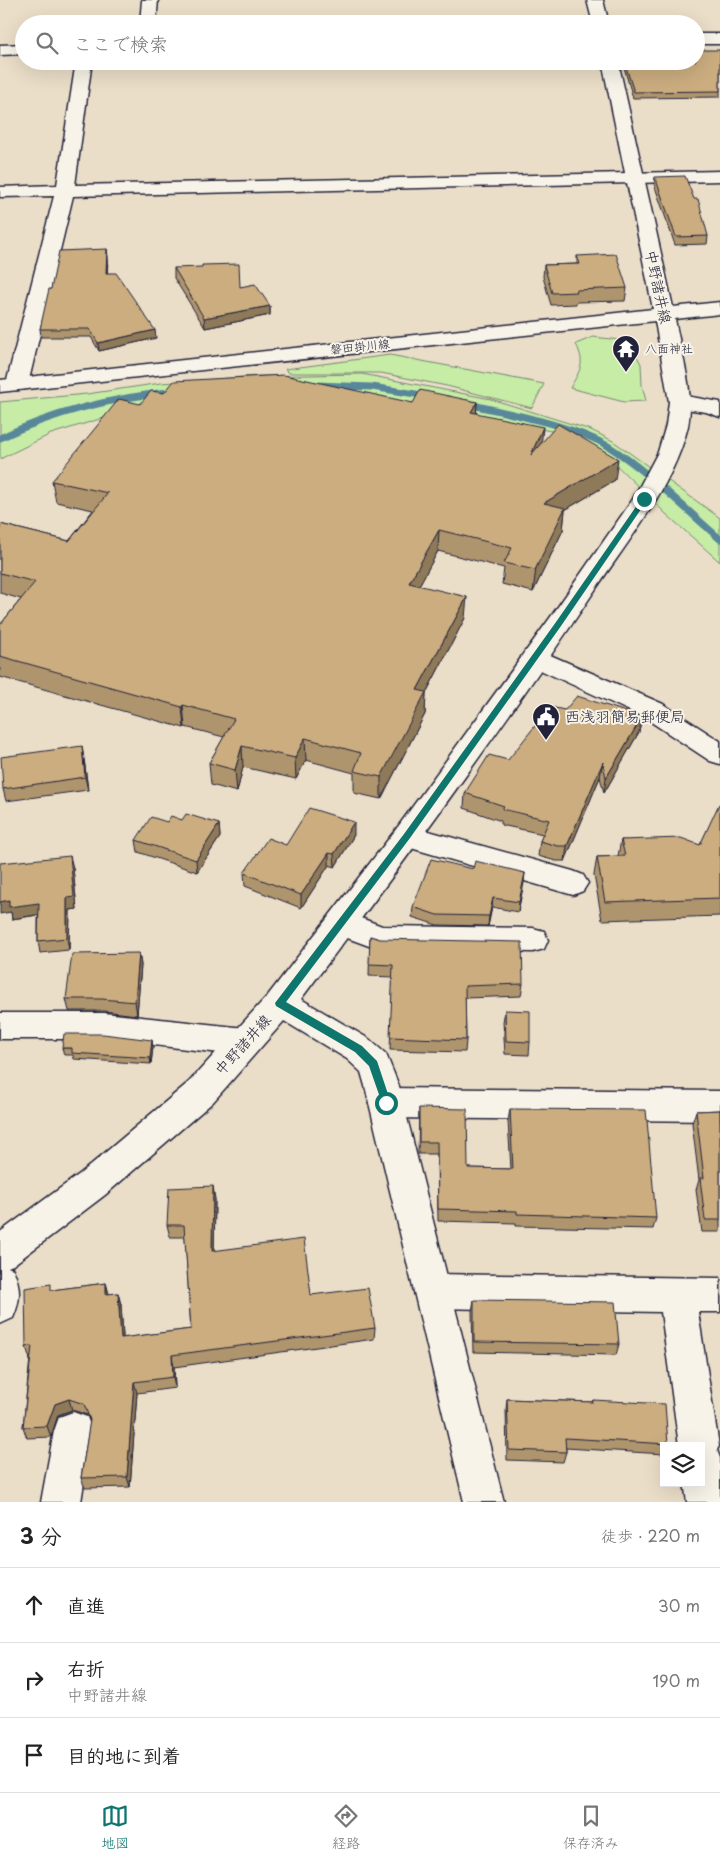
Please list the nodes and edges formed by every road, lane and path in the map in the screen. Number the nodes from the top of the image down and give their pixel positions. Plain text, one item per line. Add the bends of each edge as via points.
1 (150, 0) edge
2 (595, 0) edge
3 (149, 15) edge
4 (599, 15) edge
5 (705, 39) edge
6 (720, 39) edge
7 (15, 49) edge
8 (0, 50) edge
9 (83, 70) edge
10 (612, 70) edge
11 (720, 176) edge
12 (636, 178) junction
13 (65, 190) junction
14 (0, 192) edge
15 (720, 308) edge
16 (664, 314) junction
17 (9, 385) edge
18 (680, 402) junction
19 (720, 410) edge
20 (534, 657) junction
21 (720, 754) edge
22 (407, 836) junction
23 (573, 882) dead end
24 (342, 924) junction
25 (534, 940) dead end
26 (280, 1003) junction
27 (0, 1026) edge
28 (245, 1042) junction
29 (386, 1103) junction
30 (720, 1106) edge
31 (0, 1253) edge
32 (0, 1281) edge
33 (432, 1291) junction
34 (677, 1294) junction
35 (720, 1295) edge
36 (0, 1306) edge
37 (72, 1430) dead end
38 (698, 1442) edge
39 (705, 1487) edge
40 (478, 1501) edge
41 (61, 1502) edge
42 (707, 1502) edge

1 - 3 street
2 - 4 street
5 - 6 street
7 - 8 street
9 - 13 street
10 - 12 street, 中野諸井線
11 - 12 street
12 - 13 street
12 - 16 street, 中野諸井線
13 - 14 street
13 - 17 street
15 - 16 street, 磐田掛川線
16 - 17 street, 磐田掛川線
16 - 18 street, 中野諸井線
18 - 19 street
18 - 20 street, 中野諸井線 via 669,452 644,499
20 - 21 street via 654,711
20 - 22 street, 中野諸井線
22 - 23 street
22 - 24 street, 中野諸井線
24 - 25 street via 380,938
24 - 26 street, 中野諸井線
26 - 28 street, 中野諸井線
26 - 29 street via 358,1049 374,1064
27 - 28 street via 104,1026
28 - 31 street, 中野諸井線 via 201,1092 94,1184
29 - 30 street
29 - 33 street
32 - 36 street
33 - 34 street
33 - 40 street
34 - 35 street
34 - 38 street
37 - 41 street
39 - 42 street

